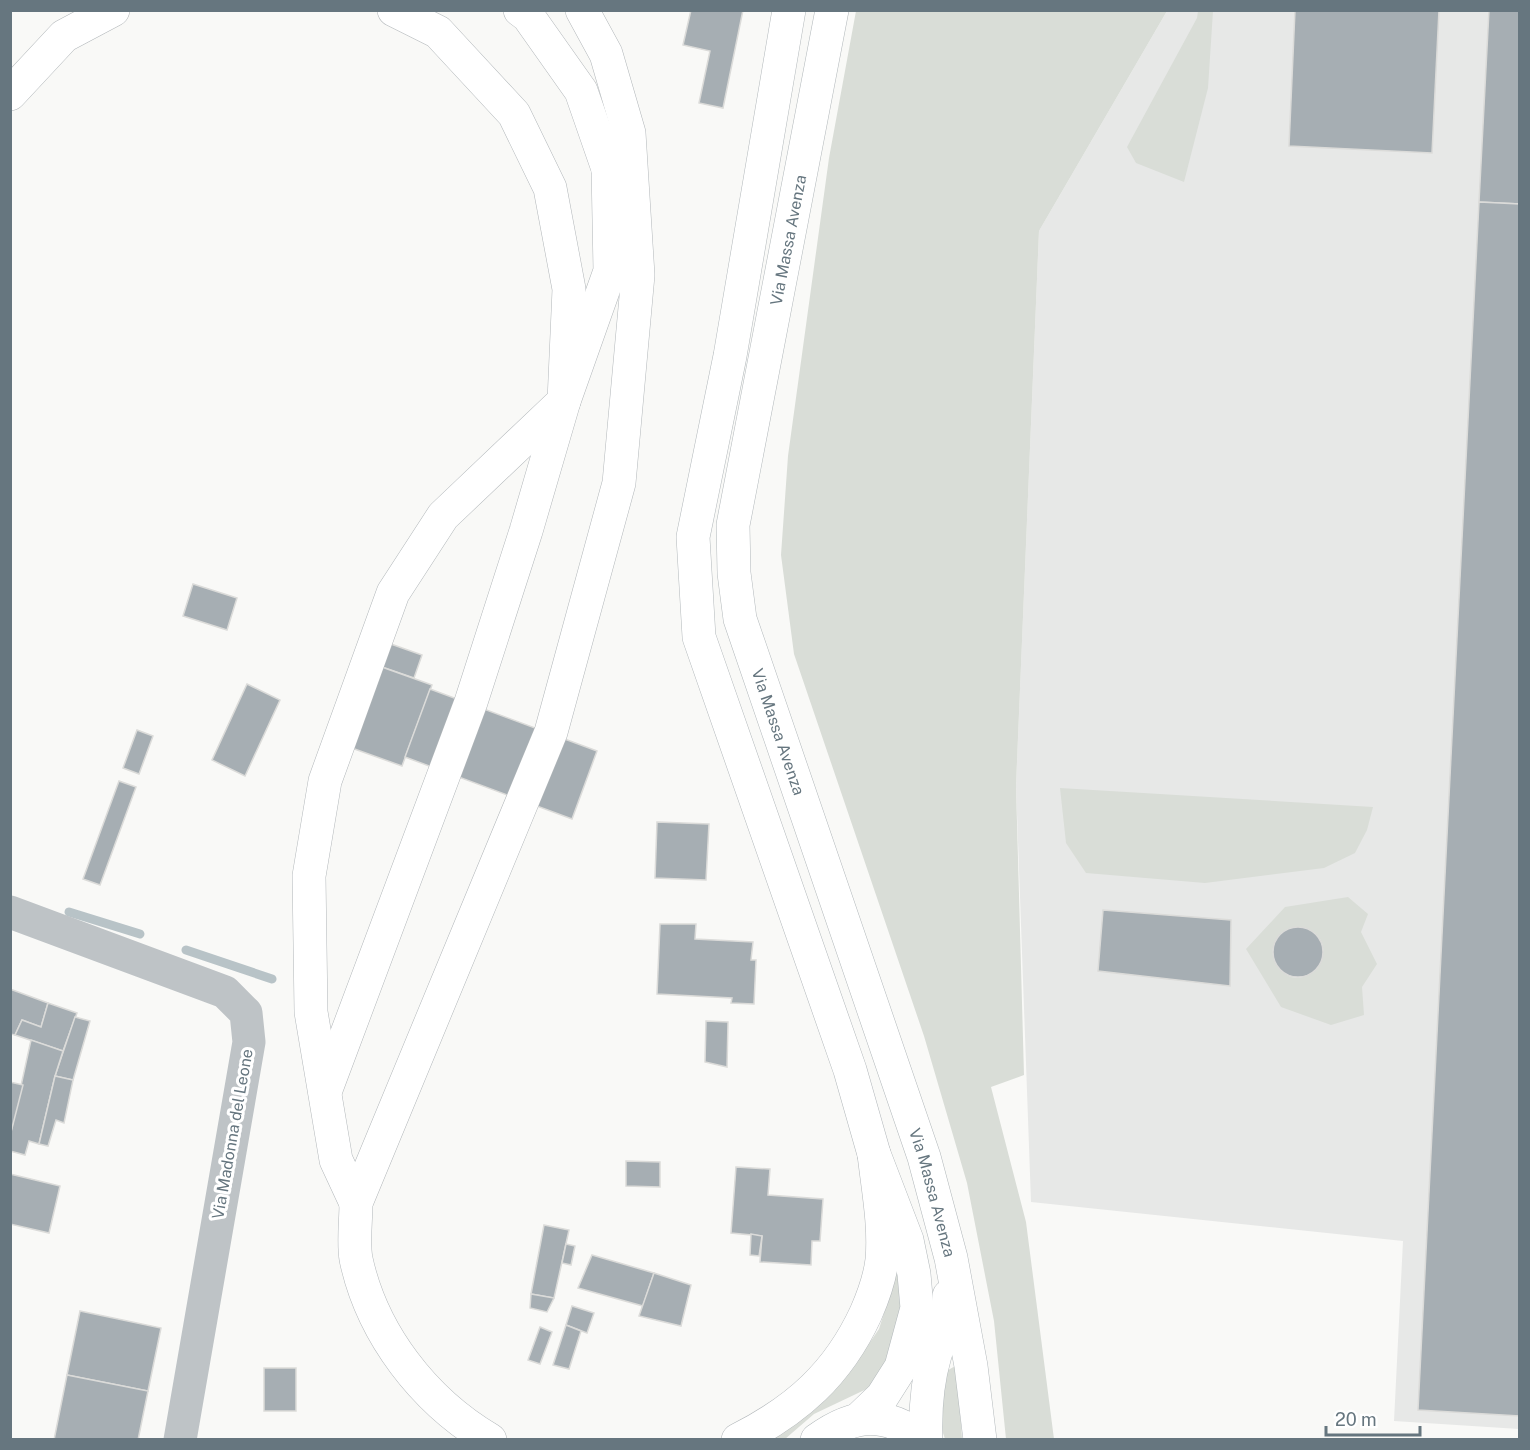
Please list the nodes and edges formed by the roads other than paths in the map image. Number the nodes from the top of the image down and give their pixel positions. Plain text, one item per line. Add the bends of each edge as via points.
1 (113, 10) edge
2 (394, 10) edge
3 (520, 10) edge
4 (582, 10) edge
5 (789, 10) edge
6 (832, 10) edge
7 (10, 94) edge
8 (608, 168) junction
9 (638, 256) junction
10 (564, 401) junction
11 (10, 912) edge
12 (325, 1093) junction
13 (874, 1154) junction
14 (356, 1203) junction
15 (951, 1258) junction
16 (860, 1418) junction
17 (180, 1440) edge
18 (490, 1440) edge
19 (738, 1440) edge
20 (817, 1440) edge
21 (925, 1440) edge
22 (980, 1440) edge

1 - 7 main road via 64,36
2 - 10 main road via 438,32 513,114 550,188 569,289
3 - 8 main road via 581,91
4 - 9 main road via 606,54 628,133
5 - 13 main road via 730,356 693,537 699,637 850,1070
6 - 15 main road, Via Massa Avenza via 733,525 734,573 740,619 891,1055
8 - 9 main road
8 - 10 main road via 610,271
9 - 14 main road via 619,483 551,732
10 - 12 main road via 471,702
10 - 12 main road via 444,516 393,593 325,781 309,876 311,1012
11 - 17 street, Via Madonna del Leone via 225,992 246,1013 249,1042
12 - 14 main road via 336,1160
13 - 16 main road via 907,1240 917,1308 901,1367 882,1397
13 - 19 main road via 882,1262 855,1337 830,1374 800,1402
14 - 18 main road via 356,1258 378,1323 412,1374 449,1412
15 - 21 main road via 949,1310 930,1384
15 - 22 main road, Via Massa Avenza
16 - 20 main road via 836,1426
16 - 21 main road via 885,1419 907,1426

